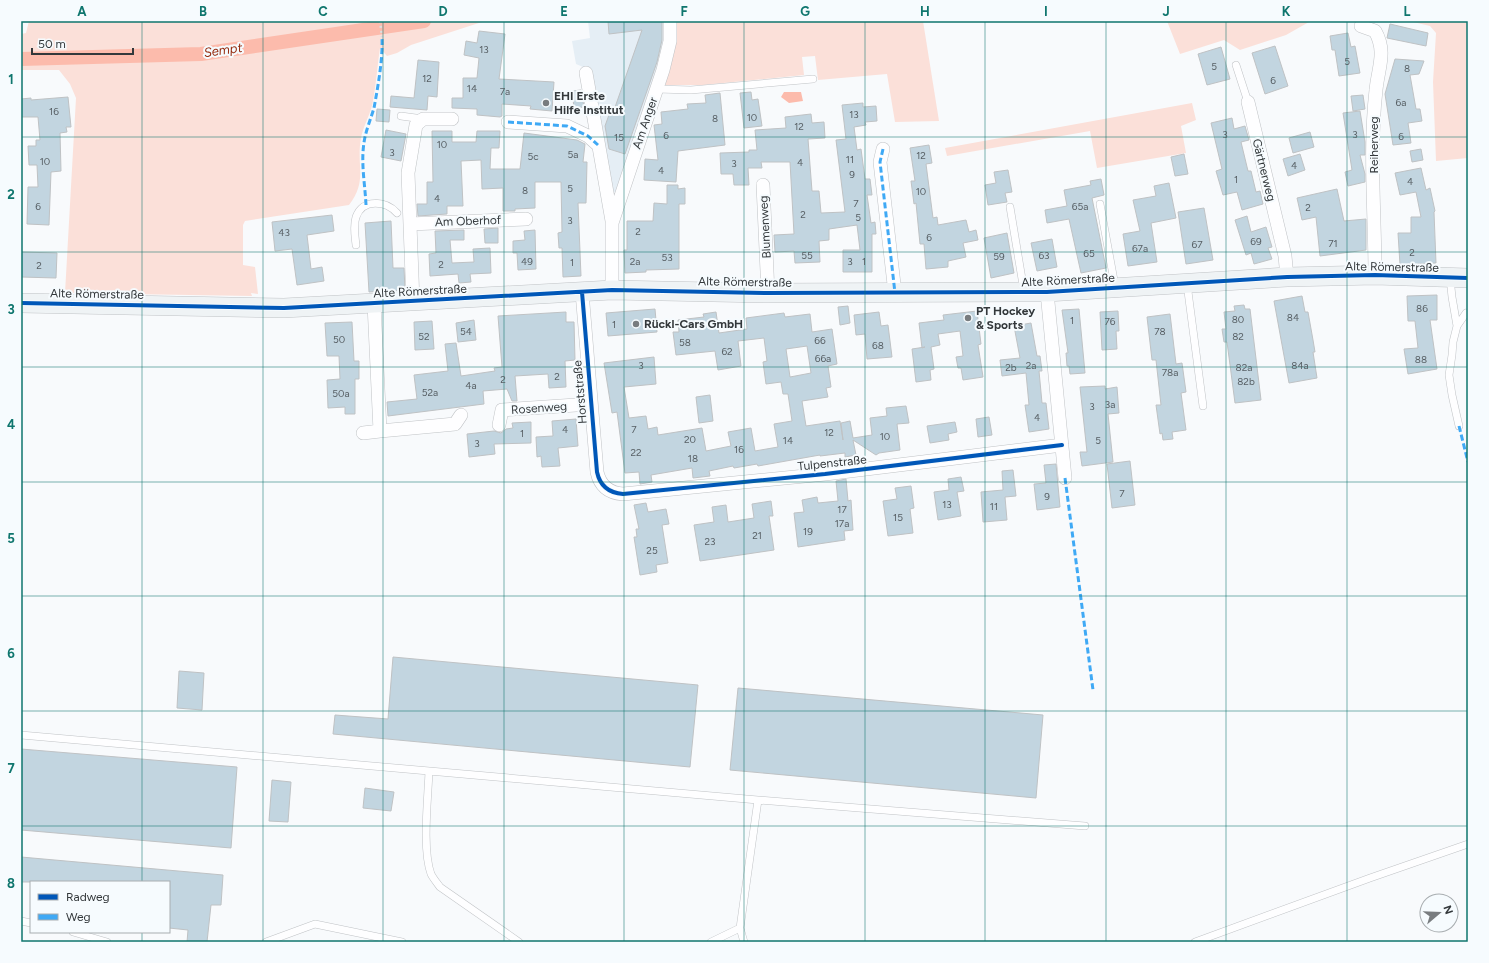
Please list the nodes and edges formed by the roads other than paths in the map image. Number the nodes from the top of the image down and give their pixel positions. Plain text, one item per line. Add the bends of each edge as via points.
1 (670, 21) edge
2 (1361, 26) dead end
3 (1236, 65) dead end
4 (586, 73) dead end
5 (813, 79) dead end
6 (657, 89) junction
7 (1248, 102) joint
8 (401, 116) dead end
9 (423, 118) junction
10 (452, 119) dead end
11 (508, 122) dead end
12 (598, 145) junction
13 (883, 149) dead end
14 (763, 185) dead end
15 (1100, 204) dead end
16 (1010, 207) dead end
17 (397, 213) dead end
18 (526, 219) dead end
19 (612, 223) junction
20 (410, 224) junction
21 (356, 244) dead end
22 (1375, 275) junction
23 (1287, 278) junction
24 (1459, 278) edge
25 (1188, 284) junction
26 (1115, 288) junction
27 (612, 290) junction
28 (582, 292) junction
29 (768, 292) junction
30 (1047, 292) junction
31 (895, 293) junction
32 (1024, 293) junction
33 (413, 302) junction
34 (21, 303) edge
35 (374, 304) junction
36 (1466, 313) dead end
37 (1457, 326) junction
38 (591, 404) junction
39 (1203, 406) dead end
40 (461, 415) dead end
41 (499, 425) dead end
42 (1459, 426) dead end
43 (380, 431) junction
44 (363, 433) dead end
45 (1062, 445) junction
46 (1065, 478) dead end
47 (606, 489) joint
48 (21, 735) edge
49 (429, 771) junction
50 (758, 800) junction
51 (1085, 826) dead end
52 (1468, 844) edge
53 (740, 928) junction
54 (76, 933) edge
55 (107, 942) edge
56 (266, 942) edge
57 (402, 942) edge
58 (519, 942) edge
59 (711, 942) edge
60 (744, 942) edge
61 (1195, 942) edge

1 - 6 street, Am Anger via 669,49
2 - 22 street, Reiherweg via 1375,31 1382,52 1373,118
3 - 7 lane, Gärtnerweg
4 - 12 street, Am Anger
5 - 6 lane via 678,91
6 - 19 street, Am Anger
7 - 23 street, Gärtnerweg via 1285,256
8 - 9 lane
9 - 10 street
9 - 20 street via 416,125 408,173
11 - 12 street via 566,126 588,136
12 - 19 street, Am Anger
13 - 31 street via 880,162
14 - 29 street, Blumenweg
15 - 26 lane
16 - 32 lane
17 - 21 lane via 383,203 366,205 360,209 354,224
18 - 20 street, Am Oberhof
19 - 27 street, Am Anger
20 - 33 street
22 - 23 main road, Alte Römerstraße
22 - 24 main road, Alte Römerstraße
23 - 25 main road, Alte Römerstraße
24 - 37 lane via 1452,296
25 - 26 main road, Alte Römerstraße
25 - 39 lane
26 - 30 main road, Alte Römerstraße
27 - 28 main road, Alte Römerstraße
27 - 29 main road, Alte Römerstraße
28 - 33 main road, Alte Römerstraße
28 - 38 street, Horststraße
29 - 31 main road, Alte Römerstraße
30 - 32 main road, Alte Römerstraße
30 - 45 street
31 - 32 main road, Alte Römerstraße
33 - 35 main road, Alte Römerstraße
34 - 35 main road, Alte Römerstraße via 284,308
35 - 43 street
36 - 37 lane
37 - 42 lane via 1449,375
38 - 41 street, Rosenweg via 502,410
38 - 47 street, Horststraße via 597,472 601,484
40 - 43 street via 455,424
43 - 44 street
45 - 46 street
45 - 47 street, Tulpenstraße via 826,474 623,494
48 - 49 lane
49 - 50 lane
49 - 58 lane via 426,837 431,875 440,887
50 - 51 lane
50 - 53 lane
52 - 61 lane
53 - 59 lane
53 - 60 lane
54 - 55 lane
56 - 57 lane via 315,924

